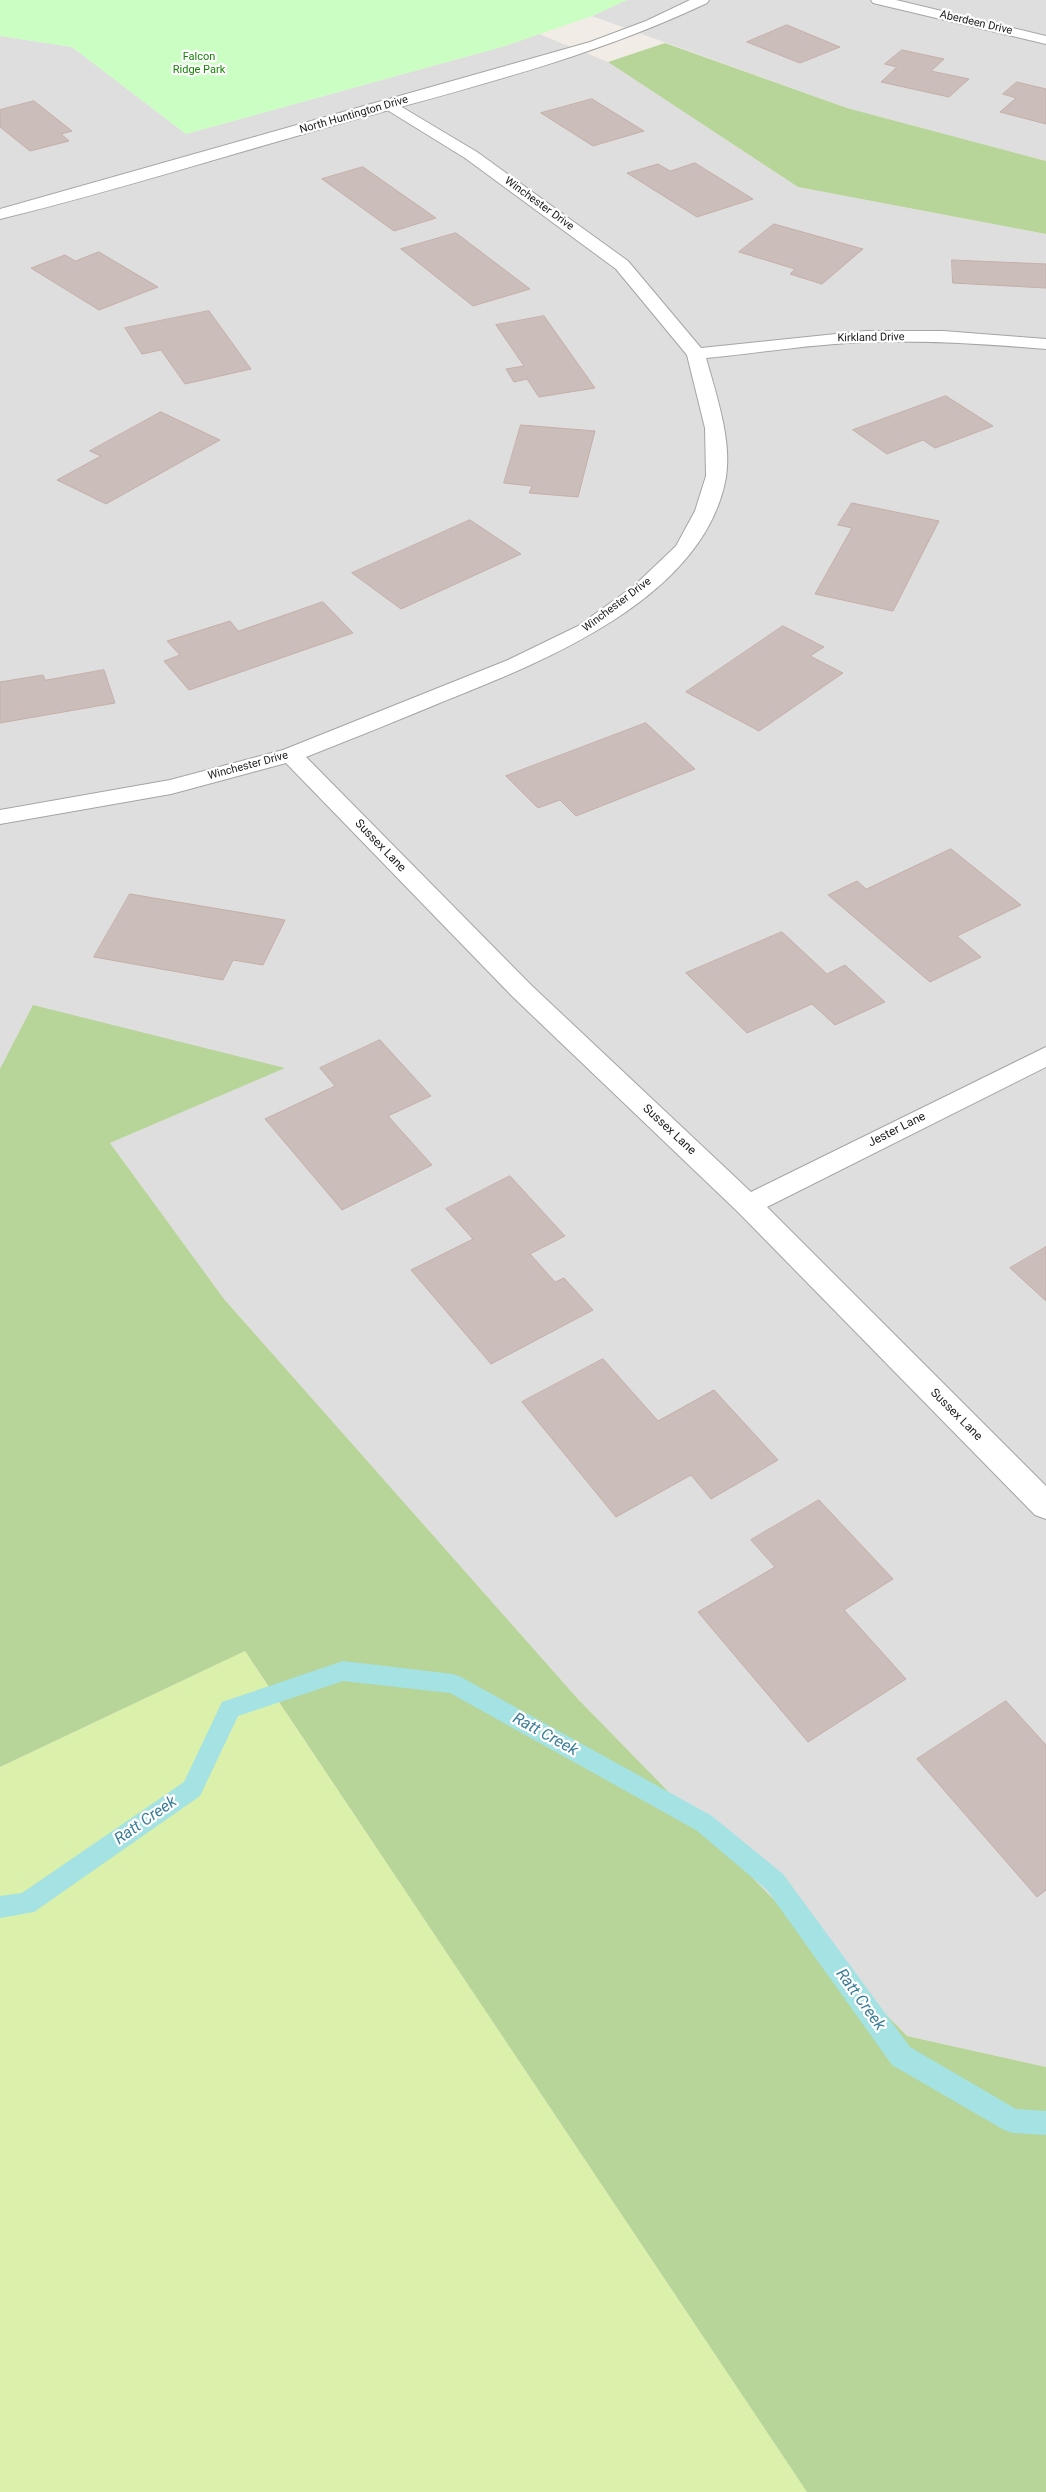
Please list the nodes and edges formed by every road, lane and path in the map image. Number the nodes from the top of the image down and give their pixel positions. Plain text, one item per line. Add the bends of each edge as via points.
1 (702, 0) edge
2 (878, 0) edge
3 (1046, 40) edge
4 (390, 105) junction
5 (0, 214) edge
6 (1046, 344) edge
7 (696, 354) junction
8 (291, 755) junction
9 (0, 817) edge
10 (1046, 1056) edge
11 (748, 1204) junction
12 (1046, 1506) edge

1 - 4 street, North Huntington Drive via 595,45
2 - 3 street, Aberdeen Drive
4 - 5 street, North Huntington Drive
4 - 7 street, Winchester Drive via 472,156 622,265
6 - 7 street, Kirkland Drive via 946,337 842,338
7 - 8 street, Winchester Drive via 715,428 716,476 705,511 684,549 641,590 584,630 516,665
8 - 9 street, Winchester Drive via 171,787
8 - 11 street, Sussex Lane via 522,991
10 - 11 street, Jester Lane
11 - 12 street, Sussex Lane

